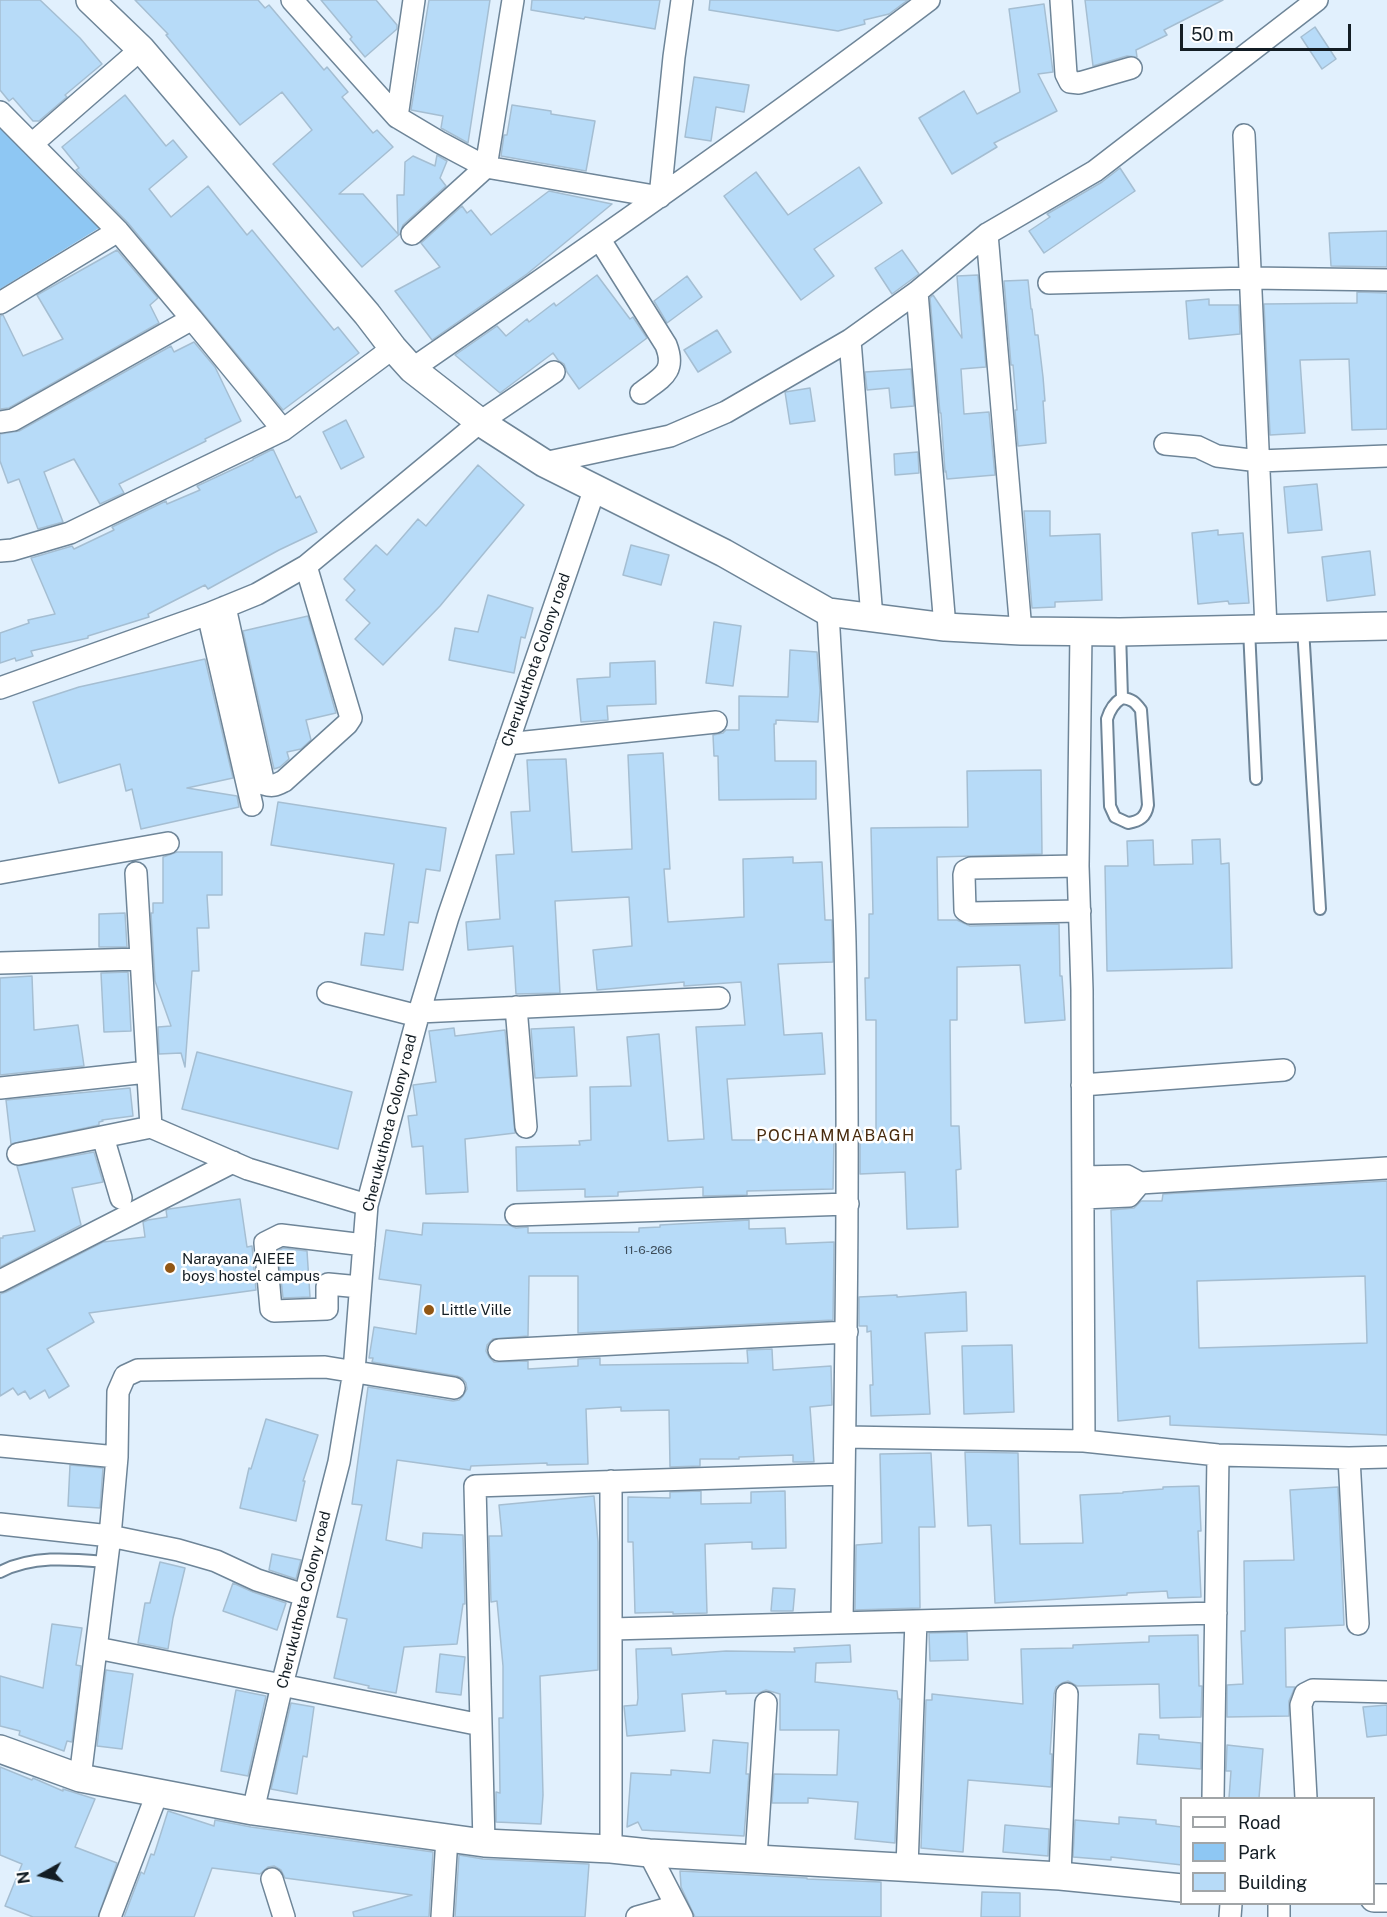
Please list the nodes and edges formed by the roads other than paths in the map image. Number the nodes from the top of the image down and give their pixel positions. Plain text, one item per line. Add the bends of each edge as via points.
1 (90, 0) edge
2 (292, 0) edge
3 (414, 0) edge
4 (513, 0) edge
5 (682, 0) edge
6 (929, 0) edge
7 (1061, 0) edge
8 (1317, 0) edge
9 (141, 49) junction
10 (1131, 68) dead end
11 (0, 112) edge
12 (397, 117) junction
13 (1244, 135) dead end
14 (32, 144) junction
15 (486, 167) junction
16 (660, 197) junction
17 (118, 231) junction
18 (412, 234) dead end
19 (987, 234) junction
20 (600, 240) junction
21 (1251, 278) junction
22 (1387, 280) edge
23 (1049, 283) dead end
24 (917, 292) junction
25 (0, 303) edge
26 (192, 318) junction
27 (850, 340) junction
28 (393, 348) junction
29 (412, 369) junction
30 (554, 372) dead end
31 (640, 393) dead end
32 (0, 422) edge
33 (480, 422) junction
34 (283, 430) junction
35 (1165, 444) dead end
36 (1387, 456) edge
37 (1258, 461) junction
38 (544, 463) junction
39 (595, 488) junction
40 (0, 551) edge
41 (306, 566) junction
42 (217, 611) junction
43 (828, 612) junction
44 (872, 618) junction
45 (1387, 626) edge
46 (945, 627) junction
47 (1303, 628) junction
48 (1257, 629) junction
49 (1021, 631) junction
50 (1081, 632) junction
51 (1120, 632) junction
52 (0, 688) edge
53 (1122, 698) junction
54 (716, 722) dead end
55 (507, 744) junction
56 (1256, 779) dead end
57 (252, 805) dead end
58 (168, 843) dead end
59 (1078, 866) junction
60 (0, 873) edge
61 (136, 873) dead end
62 (1320, 909) dead end
63 (1080, 911) junction
64 (140, 959) junction
65 (0, 963) edge
66 (328, 993) dead end
67 (719, 998) dead end
68 (516, 1007) junction
69 (419, 1014) junction
70 (1284, 1070) dead end
71 (147, 1072) junction
72 (1082, 1085) junction
73 (0, 1088) edge
74 (151, 1126) junction
75 (526, 1127) dead end
76 (103, 1137) junction
77 (18, 1154) dead end
78 (233, 1162) junction
79 (1387, 1168) edge
80 (1083, 1177) junction
81 (1140, 1183) junction
82 (121, 1198) dead end
83 (1083, 1198) junction
84 (848, 1204) junction
85 (367, 1205) junction
86 (516, 1215) dead end
87 (364, 1245) junction
88 (0, 1281) edge
89 (360, 1287) junction
90 (847, 1332) junction
91 (500, 1350) dead end
92 (354, 1371) junction
93 (454, 1388) dead end
94 (845, 1437) junction
95 (1084, 1441) junction
96 (0, 1446) edge
97 (1218, 1455) junction
98 (117, 1457) junction
99 (1387, 1457) edge
100 (1349, 1458) junction
101 (844, 1474) junction
102 (611, 1481) junction
103 (0, 1524) edge
104 (110, 1536) junction
105 (107, 1562) junction
106 (0, 1572) edge
107 (304, 1594) junction
108 (1216, 1614) junction
109 (916, 1621) junction
110 (842, 1623) junction
111 (1358, 1624) dead end
112 (611, 1629) junction
113 (97, 1648) junction
114 (282, 1685) junction
115 (1387, 1692) edge
116 (1067, 1694) dead end
117 (766, 1703) dead end
118 (481, 1725) junction
119 (0, 1749) edge
120 (80, 1778) junction
121 (157, 1794) junction
122 (1214, 1797) edge
123 (1306, 1797) edge
124 (253, 1811) junction
125 (447, 1838) junction
126 (484, 1844) junction
127 (611, 1849) junction
128 (649, 1853) junction
129 (756, 1858) junction
130 (907, 1867) junction
131 (1060, 1876) junction
132 (272, 1879) dead end
133 (1180, 1888) edge
134 (679, 1912) edge
135 (110, 1917) edge
136 (284, 1917) edge
137 (442, 1917) edge
138 (637, 1917) edge

1 - 9 street
2 - 12 street
3 - 12 street
4 - 15 street
5 - 16 street
6 - 16 street
7 - 10 street via 1066,75 1070,82
8 - 19 street via 1095,171
9 - 14 street
9 - 28 street
11 - 14 street
12 - 15 street
13 - 21 street
14 - 17 street
15 - 16 street
15 - 18 street
16 - 20 street
17 - 25 street
17 - 26 street
19 - 24 street
19 - 49 street
20 - 29 street
20 - 31 street via 669,354 668,373
21 - 22 street
21 - 23 street
21 - 37 street
24 - 27 street
24 - 46 street
26 - 32 street via 13,420
26 - 34 street
27 - 38 street via 726,412 670,436
27 - 44 street
28 - 29 street
28 - 34 street
29 - 33 street
30 - 33 street
33 - 38 street
33 - 41 street
34 - 40 street via 70,532
35 - 37 street
36 - 37 street
37 - 48 street
38 - 39 street
39 - 43 street via 724,553
39 - 55 street, Cherukuthota Colony road
41 - 42 street
41 - 42 street via 351,718 276,786 264,784
42 - 52 street
42 - 57 street
43 - 44 street
43 - 84 street via 845,939
44 - 46 street
45 - 47 street
46 - 49 street
47 - 48 street
47 - 62 lane
48 - 51 street
48 - 56 lane
49 - 50 street
50 - 51 street
50 - 59 street
51 - 53 lane
53 - 53 lane via 1136,702 1141,710 1148,805 1142,819 1128,823 1115,817 1110,806 1107,719
54 - 55 street
55 - 69 street, Cherukuthota Colony road
58 - 60 street
59 - 63 street
59 - 63 street via 971,868 964,876 964,904 970,914
61 - 64 street
63 - 72 street
64 - 65 street
64 - 71 street
66 - 69 street
67 - 68 street
68 - 69 street
68 - 75 street
69 - 85 street, Cherukuthota Colony road
70 - 72 street
71 - 73 street
71 - 74 street
72 - 80 street
74 - 76 street
74 - 78 street
76 - 77 street
76 - 82 street
78 - 85 street
78 - 88 street
79 - 81 street
80 - 81 street via 1127,1176
80 - 83 street
81 - 83 street via 1129,1196
83 - 95 street
84 - 86 street
84 - 90 street
85 - 87 street, Cherukuthota Colony road
87 - 89 street, Cherukuthota Colony road
87 - 89 street via 281,1235 265,1243 274,1311 327,1310 328,1284
89 - 92 street, Cherukuthota Colony road
90 - 91 street
90 - 94 street
92 - 93 street
92 - 98 street via 325,1366 138,1370 125,1376 118,1392
92 - 107 street, Cherukuthota Colony road via 339,1462
94 - 95 street
94 - 101 street
95 - 97 street
96 - 98 street
97 - 100 street
97 - 108 street
98 - 104 street
99 - 100 street
100 - 111 street
101 - 102 street
101 - 110 street
102 - 112 street
102 - 118 street via 475,1486
103 - 104 street
104 - 105 street
104 - 107 street via 188,1552
105 - 106 lane via 38,1560
105 - 113 street
107 - 114 street, Cherukuthota Colony road
108 - 109 street
108 - 122 street
109 - 110 street
109 - 130 street
110 - 112 street
112 - 127 street
113 - 114 street
113 - 120 street
114 - 118 street
114 - 124 street, Cherukuthota Colony road
115 - 123 street via 1313,1690 1305,1694 1301,1705
116 - 131 street
117 - 129 street
118 - 126 street
119 - 120 street
120 - 121 street
121 - 124 street
121 - 135 street
124 - 125 street
125 - 126 street
125 - 137 street
126 - 127 street
127 - 128 street
128 - 129 street
128 - 134 street
129 - 130 street
130 - 131 street
131 - 133 street
132 - 136 street
134 - 138 street

